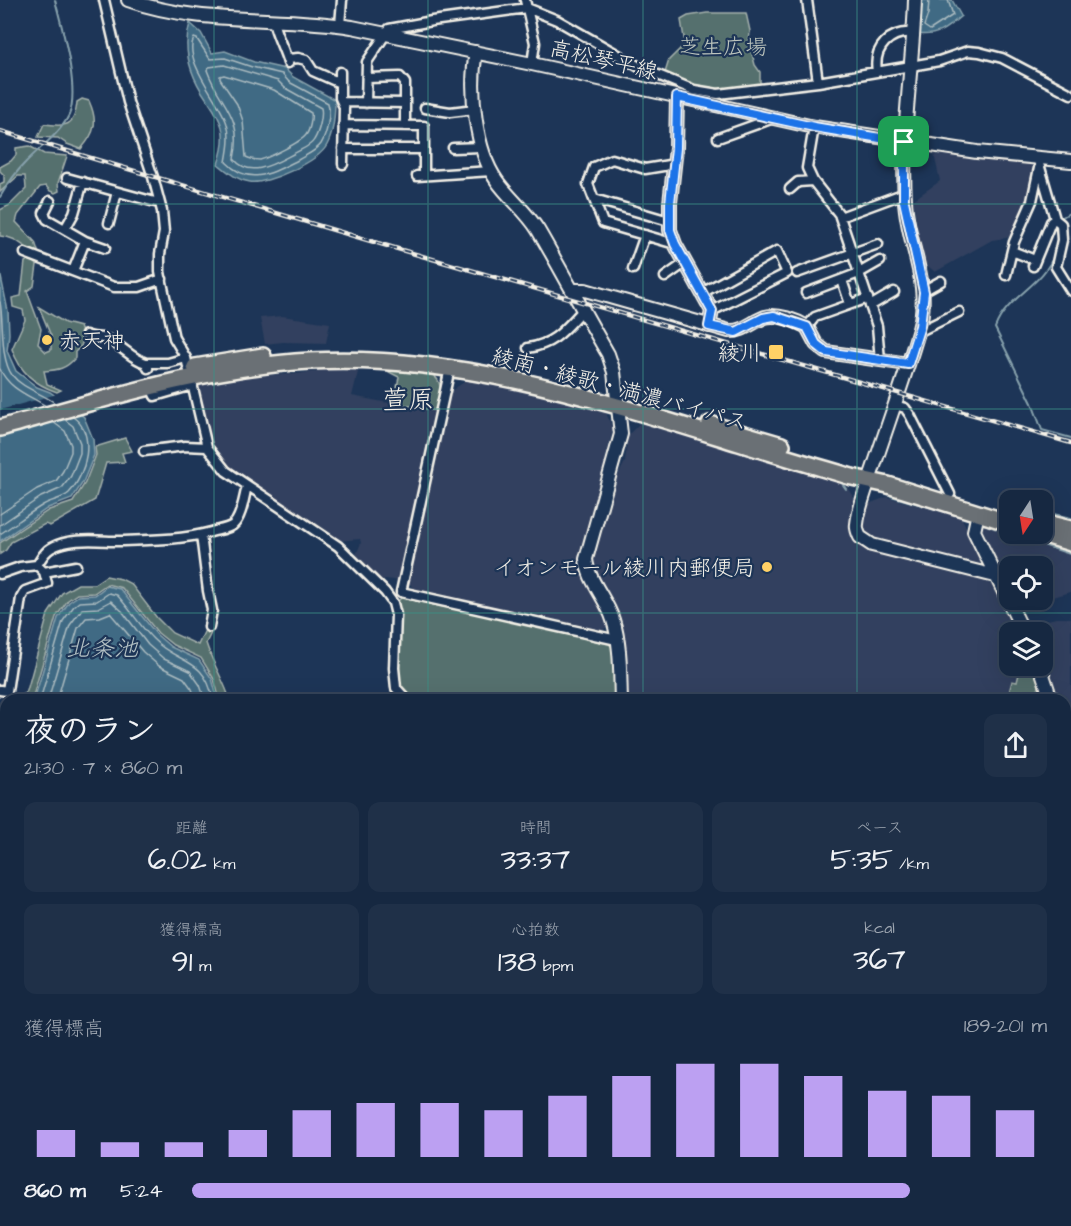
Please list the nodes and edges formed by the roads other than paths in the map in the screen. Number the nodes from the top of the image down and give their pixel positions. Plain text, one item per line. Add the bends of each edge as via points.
1 (104, 0) edge
2 (128, 0) edge
3 (342, 0) edge
4 (807, 0) edge
5 (915, 0) edge
6 (526, 4) edge
7 (273, 21) junction
8 (340, 25) junction
9 (914, 33) junction
10 (385, 34) junction
11 (476, 52) junction
12 (532, 64) junction
13 (911, 66) junction
14 (877, 71) junction
15 (340, 72) dead end
16 (367, 78) junction
17 (818, 82) junction
18 (340, 83) junction
19 (1071, 94) edge
20 (677, 97) junction
21 (342, 102) junction
22 (366, 103) junction
23 (405, 103) junction
24 (431, 106) dead end
25 (475, 109) junction
26 (773, 118) junction
27 (343, 125) junction
28 (405, 126) junction
29 (814, 127) junction
30 (718, 138) dead end
31 (904, 142) junction
32 (482, 147) junction
33 (453, 148) dead end
34 (343, 149) junction
35 (424, 149) junction
36 (1071, 161) edge
37 (1038, 162) junction
38 (343, 164) dead end
39 (675, 164) junction
40 (490, 171) junction
41 (67, 178) dead end
42 (813, 181) junction
43 (83, 182) junction
44 (790, 189) dead end
45 (117, 192) junction
46 (904, 193) junction
47 (594, 199) junction
48 (50, 201) dead end
49 (155, 202) dead end
50 (840, 217) junction
51 (1055, 219) junction
52 (669, 221) junction
53 (109, 224) dead end
54 (65, 229) junction
55 (645, 235) junction
56 (85, 241) junction
57 (675, 244) junction
58 (878, 244) dead end
59 (105, 248) dead end
60 (1012, 251) junction
61 (25, 253) dead end
62 (852, 254) junction
63 (880, 261) dead end
64 (686, 263) junction
65 (633, 269) dead end
66 (73, 271) junction
67 (797, 273) dead end
68 (859, 273) junction
69 (1006, 275) dead end
70 (665, 277) dead end
71 (162, 279) junction
72 (842, 280) junction
73 (941, 281) dead end
74 (572, 290) junction
75 (923, 291) junction
76 (1071, 291) edge
77 (894, 292) dead end
78 (702, 293) junction
79 (806, 293) dead end
80 (869, 302) junction
81 (850, 304) junction
82 (583, 310) junction
83 (712, 311) junction
84 (959, 312) dead end
85 (709, 326) junction
86 (807, 327) junction
87 (918, 332) junction
88 (86, 335) dead end
89 (557, 337) junction
90 (562, 346) dead end
91 (528, 348) dead end
92 (880, 360) junction
93 (908, 364) junction
94 (450, 368) junction
95 (189, 373) junction
96 (154, 394) dead end
97 (102, 395) junction
98 (617, 401) junction
99 (895, 405) junction
100 (0, 418) edge
101 (0, 429) edge
102 (207, 447) junction
103 (144, 451) dead end
104 (871, 476) junction
105 (247, 486) junction
106 (950, 494) junction
107 (999, 509) edge
108 (978, 513) junction
109 (999, 520) edge
110 (1053, 525) edge
111 (1071, 529) edge
112 (201, 535) junction
113 (1053, 537) edge
114 (1071, 543) edge
115 (37, 565) junction
116 (76, 566) dead end
117 (44, 572) junction
118 (0, 574) edge
119 (995, 576) junction
120 (1018, 622) edge
121 (209, 627) dead end
122 (617, 640) junction
123 (1042, 676) edge
124 (0, 690) edge
125 (402, 694) edge
126 (621, 694) edge
127 (1045, 694) edge

1 - 71 street via 128,102 162,211
2 - 7 street, 高松琴平線 via 187,15
3 - 8 street
4 - 17 street
5 - 9 street
6 - 10 street via 389,28
6 - 12 street via 535,43
6 - 17 street via 641,68 694,90 717,94
7 - 8 street, 高松琴平線
7 - 18 street via 288,62 298,57 306,60 313,71
8 - 10 street, 高松琴平線
9 - 13 street
9 - 14 street via 902,32 889,39 878,51
10 - 11 street, 高松琴平線
10 - 16 street via 367,62
11 - 12 street, 高松琴平線
11 - 25 street
12 - 20 street, 高松琴平線
13 - 14 street
13 - 19 street via 968,51 980,52 1017,64
13 - 31 street
14 - 17 street
15 - 18 street
16 - 22 street
16 - 23 street via 400,77 405,83
18 - 21 street
20 - 26 street, 高松琴平線
20 - 39 street
21 - 22 street
21 - 27 street
22 - 23 street
23 - 28 street
24 - 25 street via 450,112
25 - 32 street
26 - 29 street, 高松琴平線
26 - 30 street
27 - 28 street
27 - 34 street
28 - 35 street via 424,126
29 - 31 street, 高松琴平線
29 - 42 street via 807,168
31 - 37 street, 高松琴平線
31 - 46 street
32 - 33 street
32 - 40 street
34 - 35 street
34 - 38 street
35 - 40 street via 420,176
36 - 37 street, 高松琴平線
37 - 51 street
37 - 60 street via 1032,201
39 - 47 street via 645,169 612,159 594,167 588,184
39 - 52 street
40 - 74 street via 536,227
41 - 43 street
42 - 44 street via 798,182
42 - 50 street
43 - 45 street
43 - 54 street
45 - 49 street
45 - 53 street
46 - 50 street
46 - 75 street
47 - 52 street
47 - 55 street via 603,223
48 - 54 street via 44,213 47,219
50 - 62 street
51 - 60 street via 1034,263
51 - 76 street via 1061,224 1062,236 1056,267
52 - 57 street
54 - 56 street
55 - 57 street
55 - 65 street
56 - 59 street
56 - 66 street
57 - 64 street
58 - 62 street
60 - 69 street
61 - 66 street
62 - 67 street
62 - 68 street
63 - 68 street
64 - 70 street
64 - 78 street
66 - 71 street via 114,287 139,286
68 - 72 street
68 - 80 street
71 - 95 street via 174,338
72 - 79 street
72 - 81 street
73 - 75 street
74 - 82 street
74 - 85 street via 585,290
75 - 87 street
77 - 80 street
78 - 83 street
78 - 83 street via 777,252 787,273
80 - 81 street
80 - 92 street via 877,326
81 - 86 street via 815,317
82 - 89 street
82 - 98 street via 608,354
83 - 85 street
84 - 87 street
85 - 86 street via 736,332 774,316
86 - 92 street via 816,344 826,352
87 - 93 street
88 - 95 street via 109,340 147,366 168,363
89 - 90 street
89 - 91 street via 548,344
92 - 93 street
93 - 99 street
94 - 95 highway, 綾南・綾歌・満濃バイパス via 377,361 316,361
94 - 98 highway, 綾南・綾歌・満濃バイパス
94 - 122 street via 401,592
95 - 96 street
95 - 97 highway, 綾南・綾歌・満濃バイパス
95 - 98 highway, 綾南・綾歌・満濃バイパス via 234,359 279,354 401,352 483,363
95 - 102 street
97 - 100 highway, 綾南・綾歌・満濃バイパス
97 - 101 highway, 綾南・綾歌・満濃バイパス
98 - 104 highway, 綾南・綾歌・満濃バイパス
98 - 122 street via 621,428 618,447 586,559 613,618
99 - 104 street
99 - 106 street via 905,408 910,415
102 - 103 street
102 - 105 street via 226,471
104 - 106 highway, 綾南・綾歌・満濃バイパス
104 - 108 highway, 綾南・綾歌・満濃バイパス
104 - 119 street via 856,525 863,541
105 - 112 street via 235,523
105 - 125 street via 338,546 385,592 396,615 394,668 396,688
106 - 107 highway, 綾南・綾歌・満濃バイパス
108 - 109 highway, 綾南・綾歌・満濃バイパス
108 - 119 street via 974,531
110 - 111 highway
112 - 115 street via 61,544 43,554
112 - 121 street via 213,614
113 - 114 highway
115 - 117 street
115 - 118 street
116 - 117 street
117 - 124 street via 46,583 26,591 21,598 7,691
119 - 120 street
122 - 126 street
123 - 127 street

